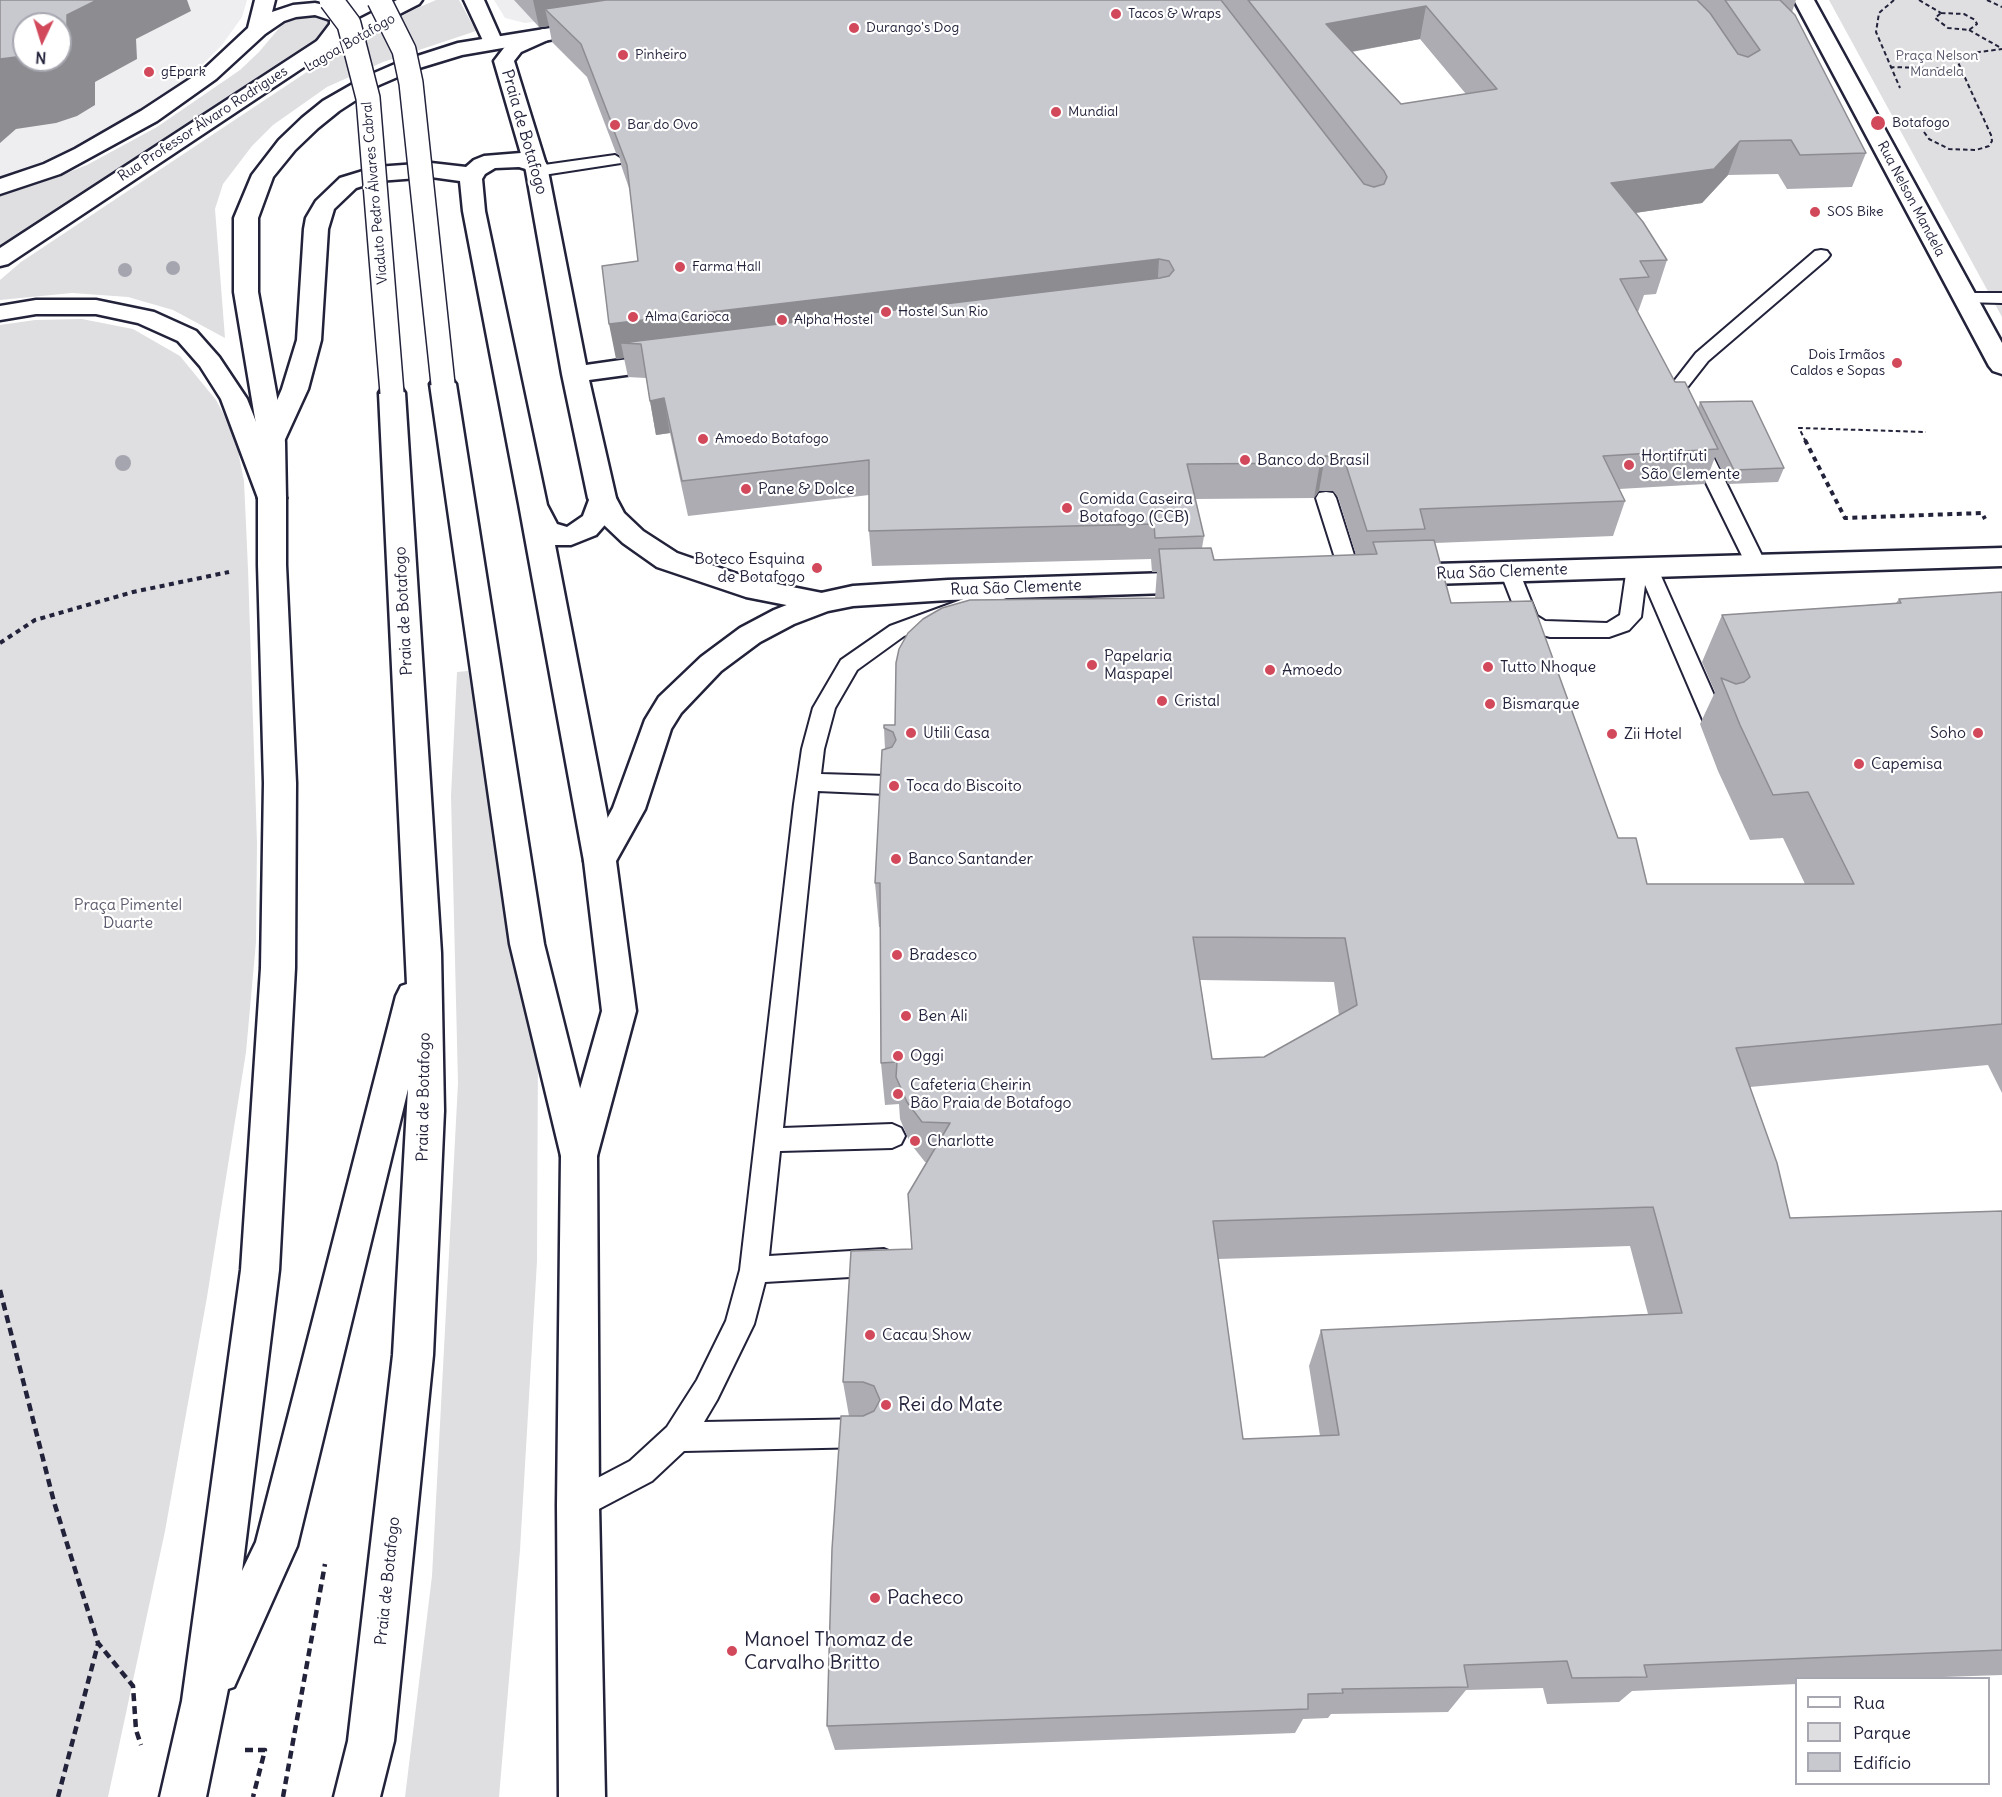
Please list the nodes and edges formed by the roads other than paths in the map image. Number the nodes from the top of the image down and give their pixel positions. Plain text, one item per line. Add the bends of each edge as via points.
1 (265, 0) edge
2 (331, 0) edge
3 (379, 0) edge
4 (412, 0) edge
5 (474, 0) edge
6 (1804, 0) edge
7 (612, 25) edge
8 (258, 30) junction
9 (543, 35) junction
10 (493, 43) junction
11 (324, 45) junction
12 (615, 160) edge
13 (537, 168) junction
14 (471, 179) junction
15 (0, 187) edge
16 (1821, 255) dead end
17 (0, 259) edge
18 (1965, 298) junction
19 (2002, 298) edge
20 (0, 313) edge
21 (688, 359) edge
22 (2002, 366) edge
23 (575, 374) junction
24 (392, 393) joint
25 (272, 442) junction
26 (272, 498) junction
27 (602, 498) junction
28 (1326, 498) dead end
29 (533, 504) junction
30 (2002, 557) edge
31 (1756, 564) junction
32 (1642, 567) junction
33 (1510, 571) junction
34 (1339, 577) joint
35 (1221, 582) edge
36 (1010, 589) junction
37 (822, 602) junction
38 (1714, 720) dead end
39 (809, 782) junction
40 (886, 785) edge
41 (600, 861) junction
42 (424, 953) junction
43 (892, 1136) dead end
44 (769, 1140) junction
45 (579, 1156) junction
46 (889, 1262) edge
47 (754, 1270) junction
48 (868, 1433) edge
49 (678, 1437) junction
50 (578, 1505) junction
51 (204, 1701) junction
52 (183, 1797) edge
53 (357, 1797) edge
54 (582, 1797) edge

1 - 8 main road
2 - 24 main road, Viaduto Pedro Álvares Cabral, bridge via 349,24 368,98
3 - 45 main road, bridge via 404,50 411,83 443,384 527,944
4 - 11 main road, Rua Professor Álvaro Rodrigues
5 - 10 main road
6 - 18 main road, Rua Nelson Mandela
7 - 9 main road
8 - 11 main road via 293,11 330,12 340,17 340,25
8 - 15 main road via 209,75 149,116 84,154
9 - 10 main road
9 - 13 main road, Praia de Botafogo via 514,48 504,61
10 - 25 main road via 428,58 354,91 298,134 256,188 246,218 246,292
11 - 17 main road, Rua Professor Álvaro Rodrigues
12 - 13 lane
13 - 14 main road via 521,160 492,161 482,165
13 - 23 main road, Praia de Botafogo
14 - 25 main road via 463,173 431,170 376,174 348,183 324,206 316,229 309,340 295,389
14 - 29 main road via 474,211
16 - 31 lane via 1702,357 1677,389 1685,421
18 - 19 lane
18 - 22 main road, Rua Nelson Mandela
20 - 26 main road via 36,307 96,307 145,317 187,336 234,399
21 - 23 main road
23 - 27 main road, Praia de Botafogo
24 - 42 main road, Praia de Botafogo
25 - 26 main road
26 - 51 main road via 280,783 278,968 260,1270
27 - 29 main road via 596,519 571,536 555,536 546,530
27 - 37 main road, Praia de Botafogo via 613,518 633,537 668,560 746,587
28 - 34 lane
29 - 41 main road
30 - 31 main road, Rua São Clemente
31 - 32 main road, Rua São Clemente
32 - 33 main road, Rua São Clemente
32 - 33 lane via 1630,617 1623,625 1609,630 1539,627 1528,620
32 - 38 lane
33 - 34 main road, Rua São Clemente
35 - 36 main road, Rua São Clemente
36 - 37 main road, Rua São Clemente via 888,593
36 - 39 lane via 897,631 849,665 824,708
37 - 41 main road via 750,635 711,664 670,705 656,728 629,809
39 - 40 lane
39 - 44 lane
41 - 45 main road via 619,1011
42 - 51 main road via 276,1546
42 - 53 main road, Praia de Botafogo via 426,1111 413,1355 371,1741
43 - 44 lane
44 - 47 lane
45 - 50 main road
46 - 47 lane
47 - 49 lane via 740,1324
48 - 49 lane
49 - 50 lane via 641,1471
50 - 54 main road
51 - 52 main road

